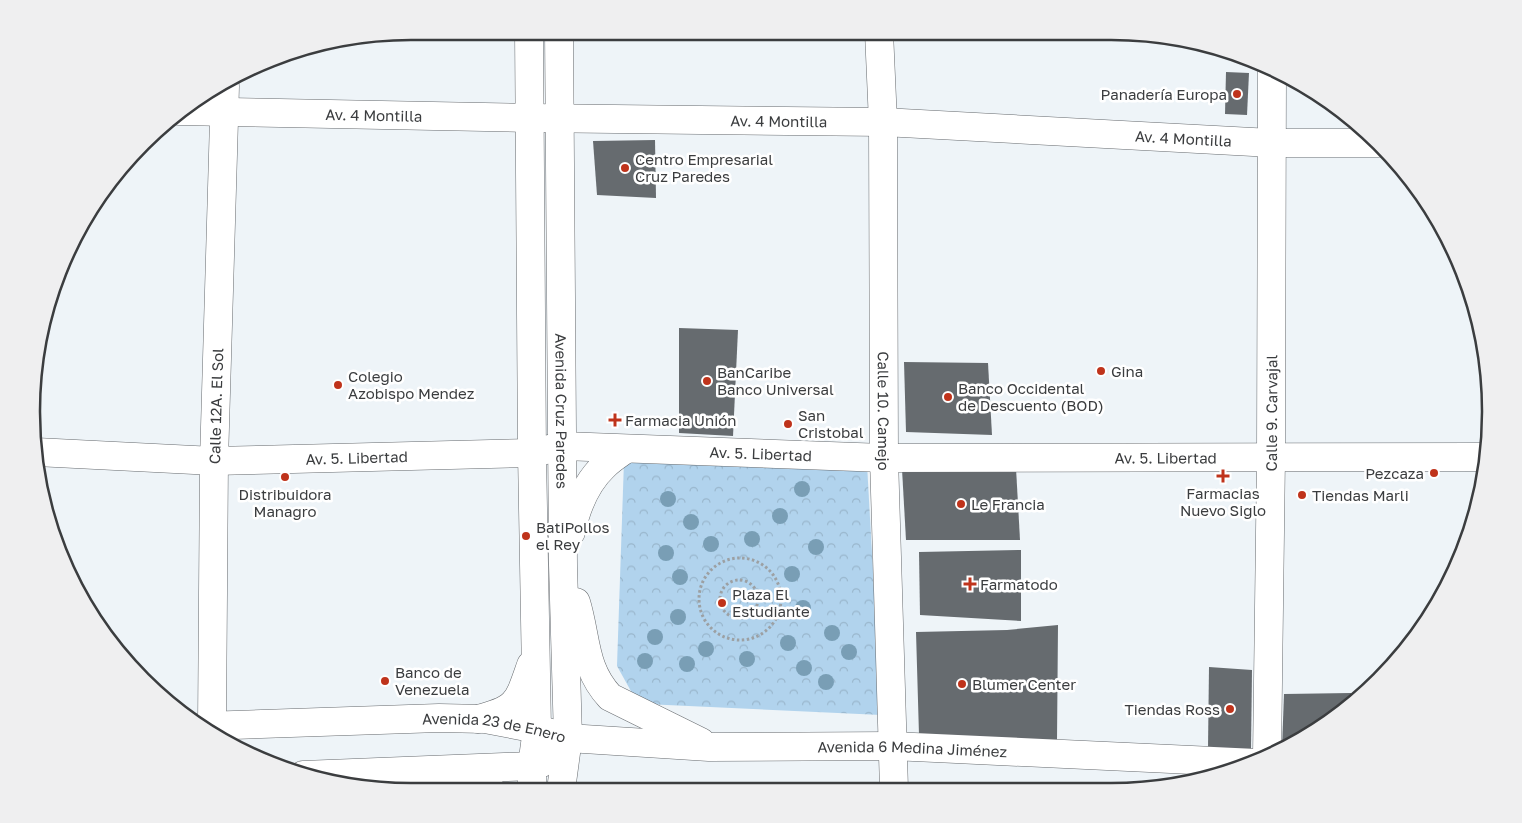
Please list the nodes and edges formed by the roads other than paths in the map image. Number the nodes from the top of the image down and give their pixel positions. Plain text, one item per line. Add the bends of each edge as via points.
1 (529, 40) edge
2 (559, 40) edge
3 (879, 40) edge
4 (1272, 77) edge
5 (225, 98) edge
6 (203, 104) edge
7 (558, 117) junction
8 (528, 118) junction
9 (883, 122) junction
10 (1272, 143) junction
11 (1367, 143) edge
12 (563, 446) junction
13 (626, 449) junction
14 (42, 452) edge
15 (532, 453) junction
16 (1271, 457) junction
17 (1479, 457) edge
18 (884, 458) junction
19 (214, 460) junction
20 (563, 565) junction
21 (536, 653) junction
22 (474, 720) junction
23 (208, 722) edge
24 (214, 726) edge
25 (537, 729) junction
26 (568, 738) junction
27 (892, 746) junction
28 (709, 747) junction
29 (1266, 749) edge
30 (1233, 762) edge
31 (448, 768) junction
32 (327, 773) edge
33 (532, 778) edge
34 (477, 783) edge
35 (562, 783) edge
36 (894, 783) edge

1 - 8 street, Avenida Cruz Paredes
2 - 7 street, Avenida Cruz Paredes
3 - 9 street, Calle 10. Camejo
4 - 10 street, Calle 9. Carvajal
5 - 6 street, Av. 4 Montilla
5 - 8 street, Av. 4 Montilla
5 - 19 street, Calle 12A. El Sol
7 - 8 street, Av. 4 Montilla
7 - 9 street, Av. 4 Montilla
7 - 12 street, Avenida Cruz Paredes
8 - 15 street, Avenida Cruz Paredes
9 - 10 street, Av. 4 Montilla
9 - 18 street, Calle 10. Camejo
10 - 11 street, Av. 4 Montilla
10 - 16 street, Calle 9. Carvajal
12 - 13 street, Av. 5. Libertad
12 - 15 street, Av. 5. Libertad
12 - 20 street, Avenida Cruz Paredes
13 - 18 street, Av. 5. Libertad
13 - 20 street via 603,466 587,489 574,520
14 - 19 street, Av. 5. Libertad
15 - 19 street, Av. 5. Libertad
15 - 21 street, Avenida Cruz Paredes
16 - 17 street, Av. 5. Libertad
16 - 18 street, Av. 5. Libertad
16 - 29 street, Calle 9. Carvajal
18 - 27 street, Calle 10. Camejo
19 - 23 street, Calle 12A. El Sol
20 - 26 street, Avenida Cruz Paredes
20 - 28 street via 577,606 590,665 601,688 610,697
21 - 22 street via 521,694 513,704 504,712
21 - 25 street, Avenida Cruz Paredes
22 - 24 street, Avenida 23 de Enero via 439,718
22 - 25 street, Avenida 23 de Enero via 486,719
25 - 26 street, Avenida 23 de Enero
25 - 33 street, Avenida Cruz Paredes
26 - 28 street, Avenida 6 Medina Jiménez
26 - 33 street, Avenida 23 de Enero
26 - 35 street, Avenida Cruz Paredes
27 - 28 street, Avenida 6 Medina Jiménez
27 - 30 street, Avenida 6 Medina Jiménez
27 - 36 street, Calle 10. Camejo
31 - 32 street, Avenida 23 de Enero
31 - 33 street, Avenida 23 de Enero
31 - 34 street

